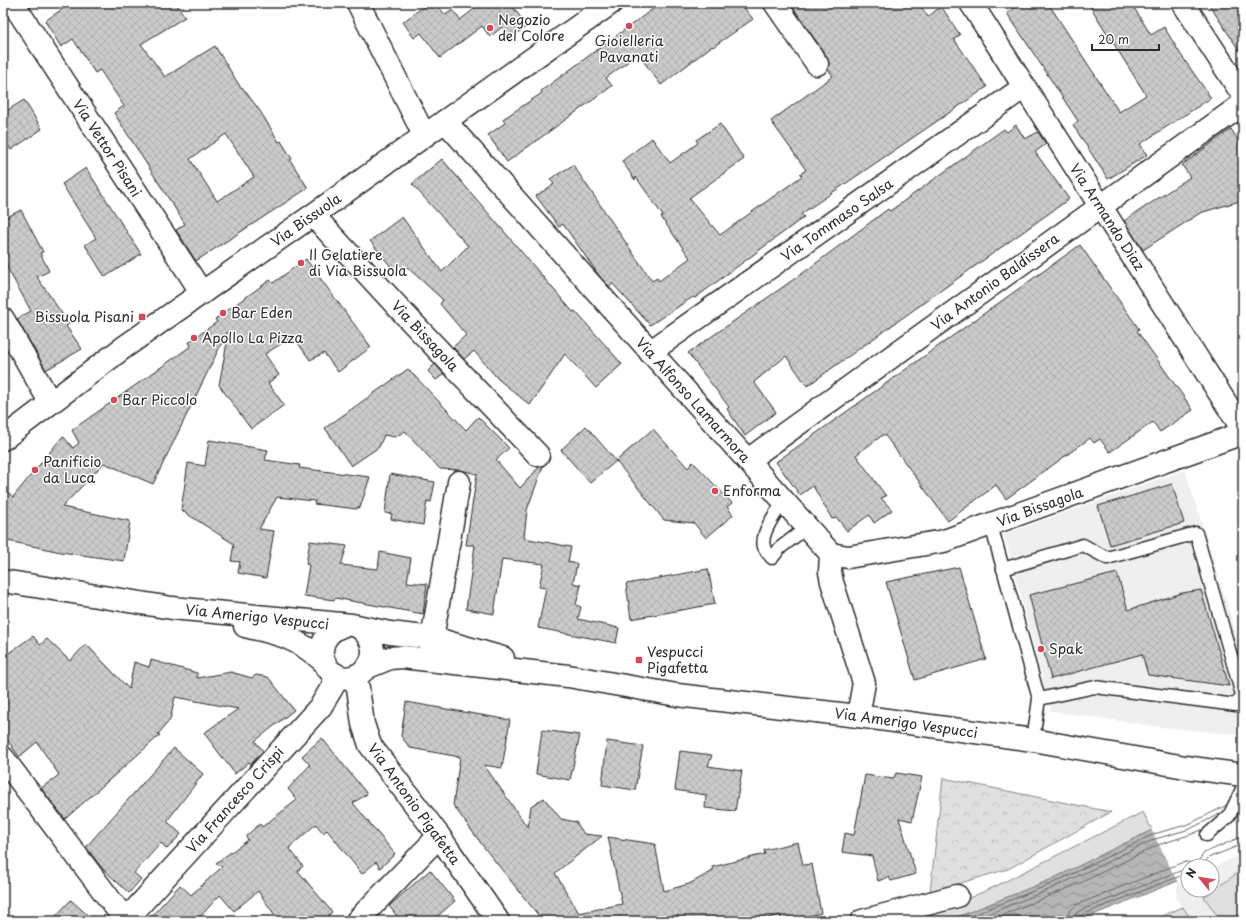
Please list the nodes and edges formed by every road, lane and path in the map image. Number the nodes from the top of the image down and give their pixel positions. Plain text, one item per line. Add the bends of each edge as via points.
1 (13, 3) edge
2 (358, 3) edge
3 (611, 3) edge
4 (775, 3) edge
5 (971, 3) edge
6 (1183, 3) edge
7 (817, 64) dead end
8 (1024, 87) junction
9 (1243, 95) edge
10 (1243, 104) edge
11 (444, 121) junction
12 (424, 135) junction
13 (1100, 206) junction
14 (313, 215) junction
15 (202, 294) junction
16 (3, 319) edge
17 (650, 352) junction
18 (50, 402) junction
19 (1243, 432) edge
20 (3, 439) edge
21 (538, 455) dead end
22 (748, 460) junction
23 (459, 482) dead end
24 (785, 502) junction
25 (991, 525) junction
26 (806, 528) junction
27 (830, 554) junction
28 (1004, 569) junction
29 (3, 581) edge
30 (172, 608) junction
31 (351, 627) junction
32 (433, 638) junction
33 (428, 660) junction
34 (345, 670) junction
35 (568, 676) junction
36 (1039, 699) junction
37 (858, 716) junction
38 (1033, 740) junction
39 (3, 758) edge
40 (1243, 775) edge
41 (1243, 787) edge
42 (1207, 835) dead end
43 (439, 836) junction
44 (957, 896) dead end
45 (125, 921) edge
46 (357, 921) edge
47 (498, 921) edge
48 (862, 921) edge

1 - 15 street, Via Vettor Pisani
2 - 12 street
3 - 11 street, Via Bissuola
4 - 7 street
5 - 8 street, Via Armando Diaz
6 - 9 street
8 - 13 street, Via Armando Diaz
8 - 17 street, Via Tommaso Salsa
10 - 13 street, Via Antonio Baldissera
11 - 12 street, Via Bissuola
11 - 17 street, Via Alfonso Lamarmora
12 - 14 street, Via Bissuola
13 - 19 street, Via Armando Diaz
13 - 22 street, Via Antonio Baldissera
14 - 15 street, Via Bissuola
14 - 21 street, Via Bissagola
15 - 18 street, Via Bissuola
16 - 18 street
17 - 22 street, Via Alfonso Lamarmora
18 - 20 street, Via Bissuola
19 - 25 street, Via Bissagola
22 - 24 street, Via Alfonso Lamarmora
23 - 32 street
24 - 26 street, Via Alfonso Lamarmora
24 - 26 lane via 776,511 763,539 764,547 772,558 780,548
25 - 27 street, Via Bissagola via 944,542 848,557
25 - 28 lane
26 - 27 street, Via Alfonso Lamarmora
27 - 37 street via 832,582 864,683
28 - 36 lane
28 - 36 lane via 1083,545 1107,558 1196,533 1242,695 1236,705 1095,687
29 - 30 street, Via Amerigo Vespucci
30 - 31 street, Via Amerigo Vespucci
30 - 34 street, Via Amerigo Vespucci via 280,635 307,646
31 - 32 street, Via Amerigo Vespucci
31 - 34 street via 370,638 374,650 372,659
31 - 34 street, Via Amerigo Vespucci via 334,629 325,639 322,652
32 - 33 street
32 - 35 street, Via Amerigo Vespucci
33 - 34 street, Via Amerigo Vespucci via 390,658
33 - 35 street, Via Amerigo Vespucci
34 - 43 street, Via Antonio Pigafetta via 358,688 363,724 370,745
34 - 45 street, Via Francesco Crispi via 321,706
35 - 37 street, Via Amerigo Vespucci via 677,695
36 - 38 lane
37 - 38 street, Via Amerigo Vespucci
38 - 40 street, Via Amerigo Vespucci
39 - 45 street
41 - 42 lane via 1231,813
43 - 46 street
43 - 47 street, Via Antonio Pigafetta
44 - 48 street

